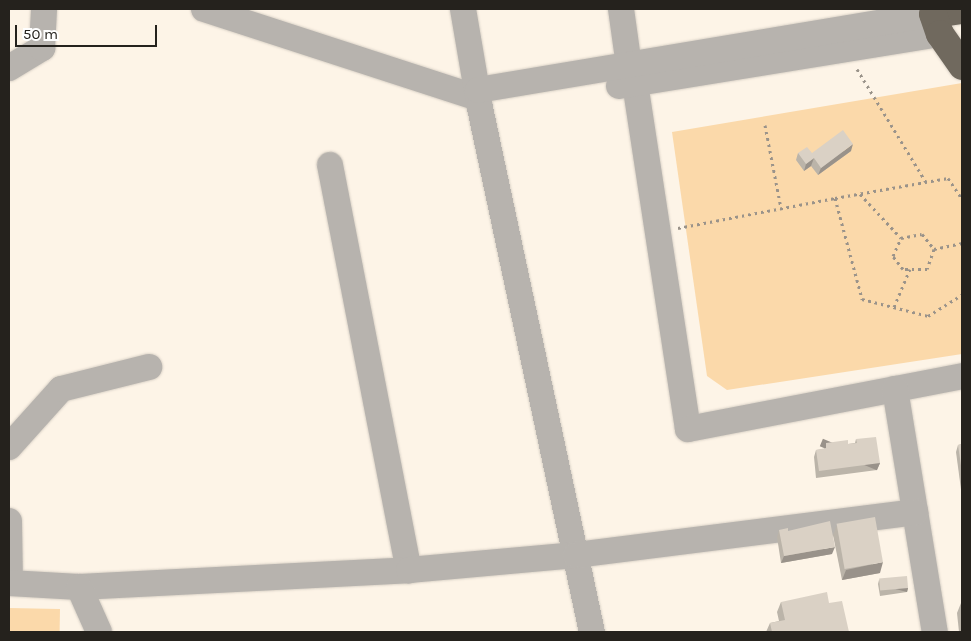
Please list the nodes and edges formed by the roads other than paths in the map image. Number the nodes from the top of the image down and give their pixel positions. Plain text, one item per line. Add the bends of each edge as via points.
1 (44, 9) edge
2 (204, 9) edge
3 (463, 9) edge
4 (621, 9) edge
5 (952, 17) edge
6 (962, 66) edge
7 (9, 68) edge
8 (632, 74) junction
9 (479, 99) junction
10 (330, 165) dead end
11 (149, 367) dead end
12 (962, 376) edge
13 (895, 390) junction
14 (9, 447) edge
15 (915, 512) junction
16 (9, 521) edge
17 (576, 555) junction
18 (409, 570) junction
19 (9, 583) edge
20 (79, 587) junction
21 (99, 632) edge
22 (592, 632) edge
23 (935, 632) edge

1 - 7 street via 42,48
2 - 9 street
3 - 9 street
4 - 8 street
5 - 6 highway
5 - 8 street
5 - 8 street via 845,49
8 - 9 street
8 - 13 street via 688,429
9 - 17 street
10 - 18 street
11 - 14 street via 61,389
12 - 13 street
13 - 15 street
15 - 17 street
15 - 23 street
16 - 19 street
17 - 18 street
17 - 22 street
18 - 20 street
19 - 20 street
20 - 21 street

